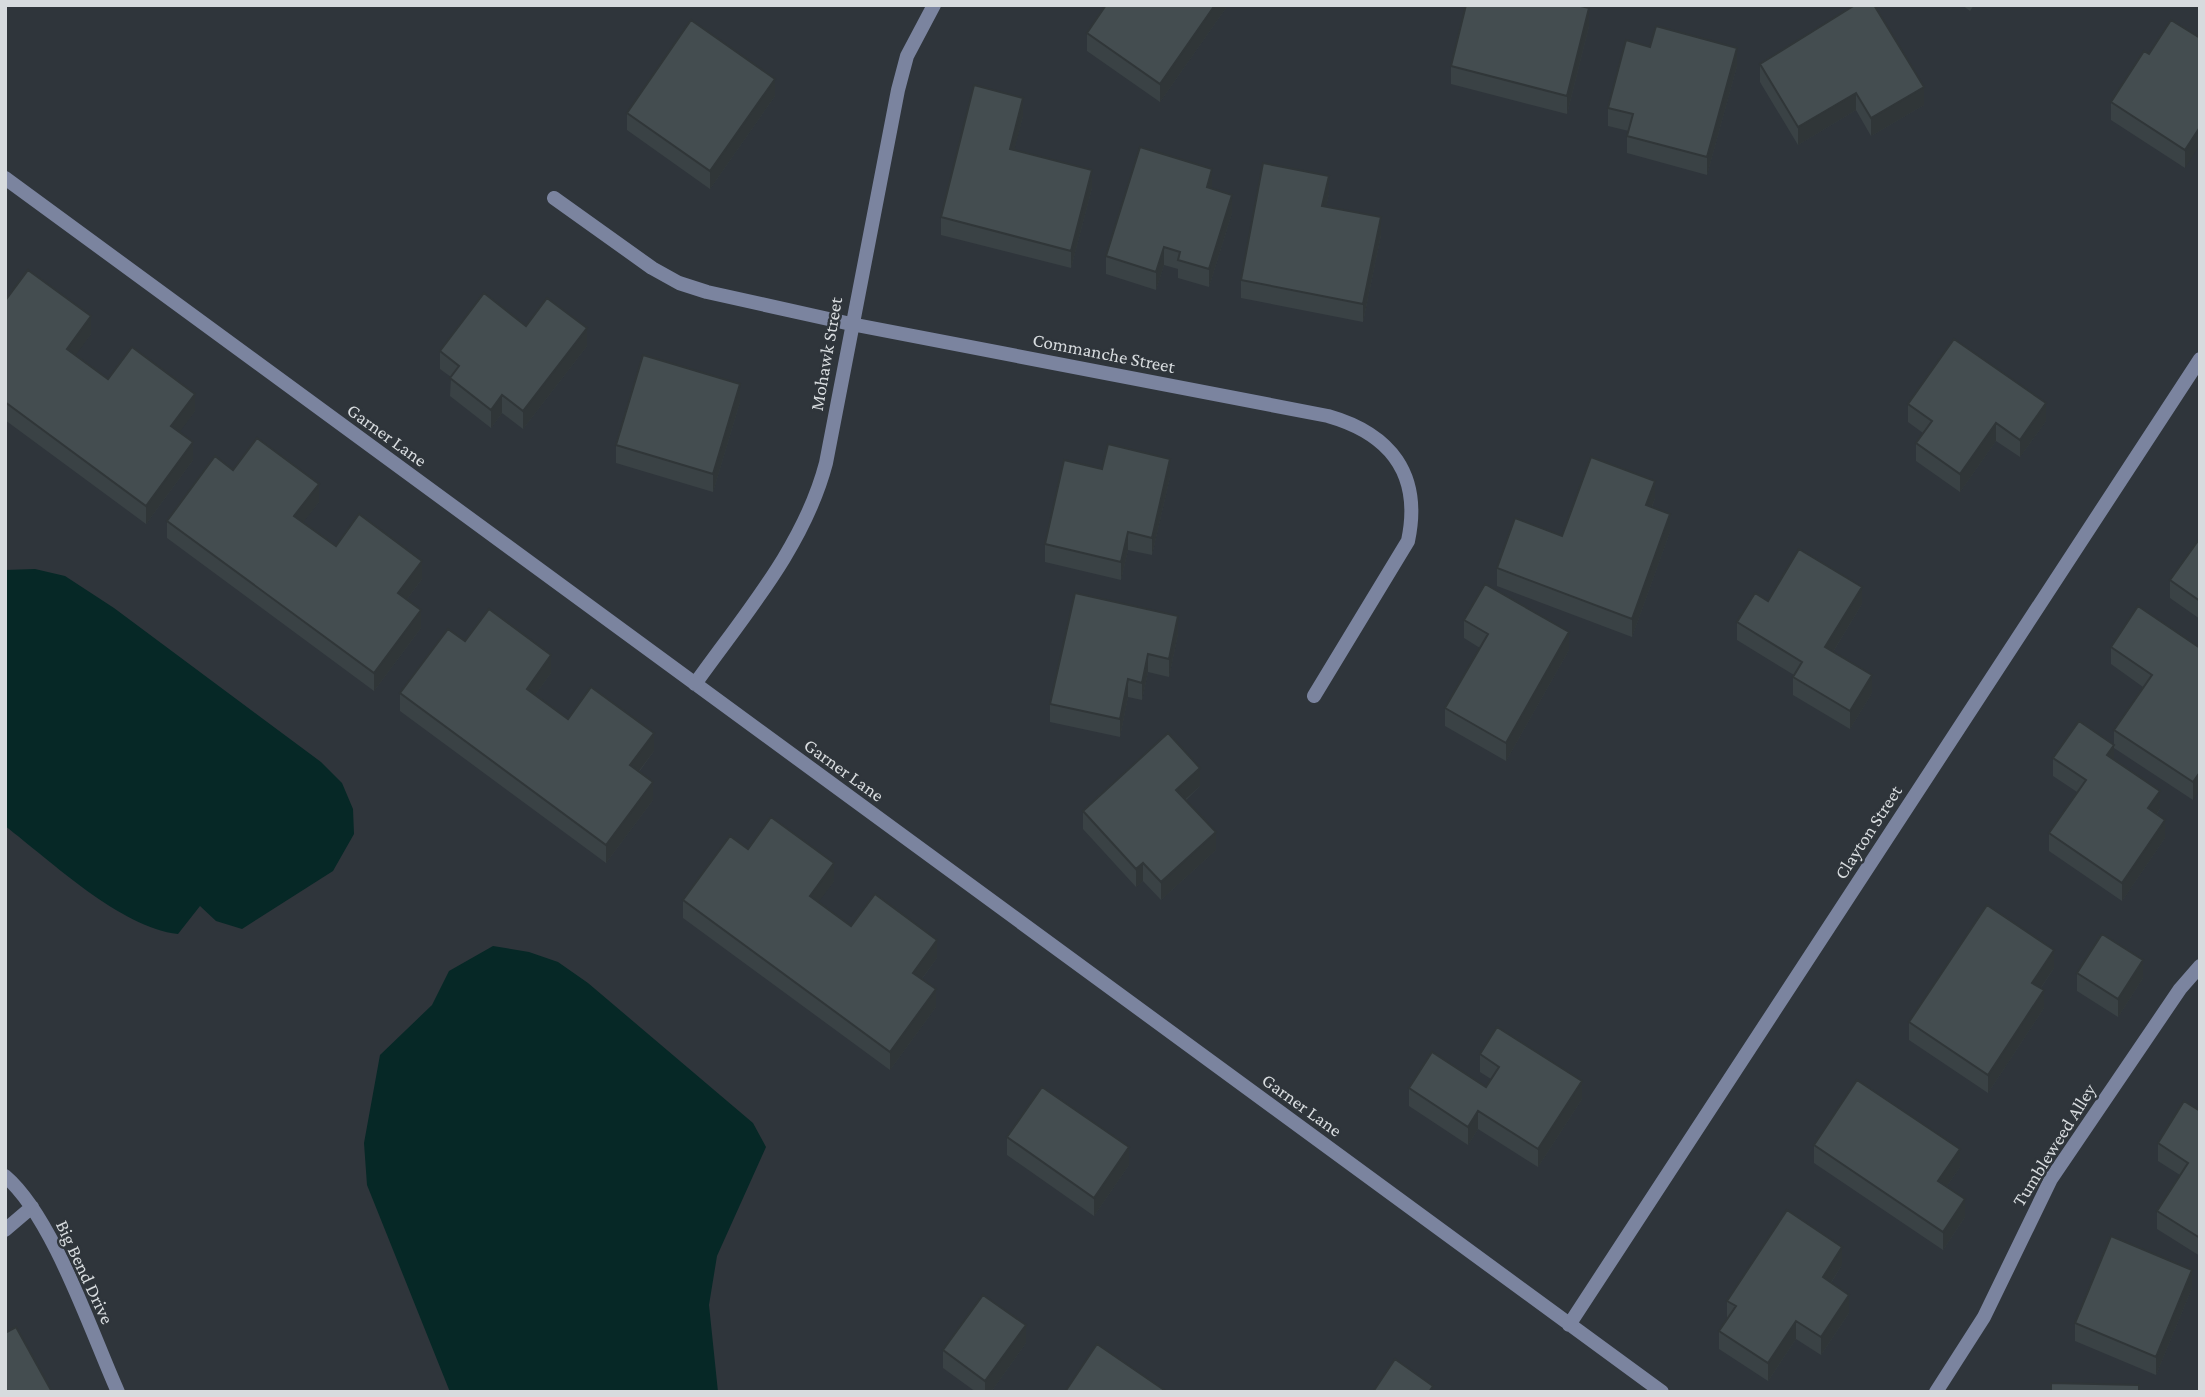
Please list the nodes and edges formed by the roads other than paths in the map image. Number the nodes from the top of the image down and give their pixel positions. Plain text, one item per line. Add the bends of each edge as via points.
1 (934, 5) edge
2 (5, 178) edge
3 (554, 198) dead end
4 (851, 324) junction
5 (2200, 359) edge
6 (695, 684) junction
7 (1314, 696) dead end
8 (2200, 966) edge
9 (5, 1176) edge
10 (32, 1207) junction
11 (5, 1230) edge
12 (1569, 1325) junction
13 (118, 1392) edge
14 (1662, 1392) edge
15 (1936, 1392) edge

1 - 4 street, Mohawk Street via 907,56
2 - 6 street, Garner Lane
3 - 4 street, Commanche Street via 680,283
4 - 6 street, Mohawk Street via 826,463 813,508 784,558
4 - 7 street, Commanche Street via 1328,416 1374,434 1391,450 1407,481 1412,515 1408,541
5 - 12 street, Clayton Street
6 - 12 street, Garner Lane
8 - 15 street, Tumbleweed Alley via 2051,1179 1984,1317
9 - 10 street, Big Bend Drive
10 - 11 street
10 - 13 street, Big Bend Drive
12 - 14 street, Garner Lane

